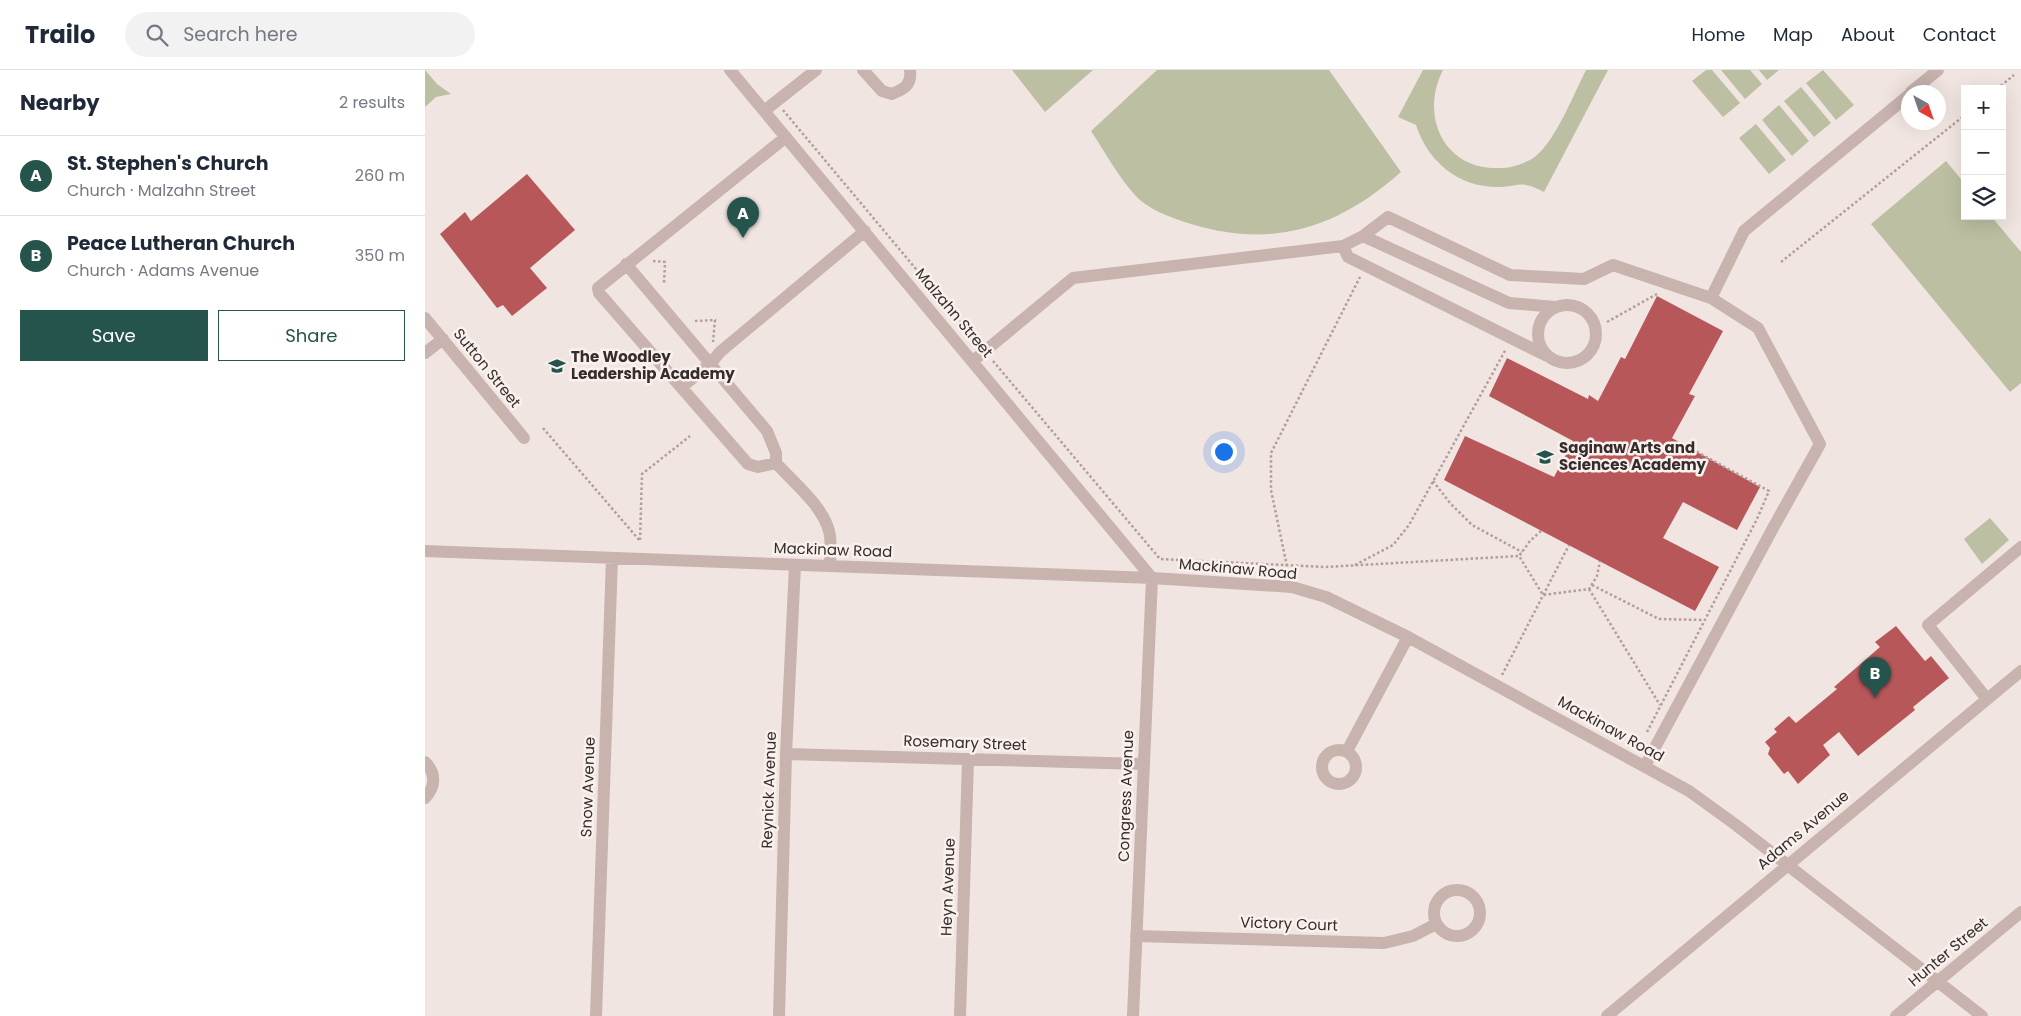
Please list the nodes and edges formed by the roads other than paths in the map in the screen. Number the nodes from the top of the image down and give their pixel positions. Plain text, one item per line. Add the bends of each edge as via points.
1 (730, 70) edge
2 (816, 70) edge
3 (863, 70) edge
4 (910, 70) edge
5 (1938, 70) edge
6 (1920, 85) edge
7 (1901, 101) edge
8 (764, 111) junction
9 (786, 138) junction
10 (865, 232) junction
11 (1363, 236) junction
12 (1343, 246) junction
13 (626, 264) junction
14 (1711, 298) junction
15 (1555, 307) junction
16 (425, 318) edge
17 (443, 339) junction
18 (425, 353) edge
19 (1547, 356) junction
20 (973, 361) junction
21 (711, 363) junction
22 (682, 387) junction
23 (524, 438) dead end
24 (776, 463) junction
25 (2021, 547) edge
26 (425, 551) edge
27 (612, 558) junction
28 (795, 565) junction
29 (830, 566) junction
30 (1152, 578) junction
31 (1408, 637) junction
32 (2021, 672) edge
33 (1987, 699) junction
34 (1347, 751) dead end
35 (786, 754) junction
36 (968, 760) junction
37 (425, 762) edge
38 (1144, 764) junction
39 (1645, 766) junction
40 (425, 798) edge
41 (1787, 864) junction
42 (2021, 912) edge
43 (1436, 924) dead end
44 (1136, 936) junction
45 (1938, 982) junction
46 (596, 1016) edge
47 (779, 1016) edge
48 (960, 1016) edge
49 (1133, 1016) edge
50 (1607, 1016) edge
51 (1897, 1016) edge
52 (1982, 1016) edge

1 - 8 street, Malzahn Street
2 - 8 street
3 - 4 street via 882,91 891,94 902,90 911,78
5 - 6 street
7 - 14 street via 1744,231
8 - 9 street, Malzahn Street
9 - 10 street, Malzahn Street
9 - 13 street
10 - 20 street, Malzahn Street
10 - 21 street via 720,352
11 - 12 street
11 - 14 street via 1388,217 1510,275 1584,279 1613,265
11 - 15 street via 1509,303
12 - 19 street via 1349,257
12 - 20 street via 1073,278
13 - 21 street
13 - 22 street via 600,285 599,293
14 - 39 street via 1758,328 1820,444
15 - 19 street via 1541,320 1538,329 1541,348
15 - 19 street via 1575,306 1585,310 1592,317 1597,337 1582,360 1563,364
16 - 17 street, Sutton Street
17 - 18 street
17 - 23 street, Sutton Street
20 - 30 street, Malzahn Street
21 - 22 street
21 - 24 street via 767,431
22 - 24 street via 748,464 758,467
24 - 29 street via 823,518 830,535
25 - 33 street via 1928,625
26 - 27 street, Mackinaw Road
27 - 28 street, Mackinaw Road
27 - 46 street, Snow Avenue
28 - 29 street, Mackinaw Road
28 - 35 street, Reynick Avenue
29 - 30 street, Mackinaw Road
30 - 31 street, Mackinaw Road via 1292,588 1326,597
30 - 38 street, Congress Avenue
31 - 34 street
31 - 39 street, Mackinaw Road
32 - 33 street, Adams Avenue
33 - 41 street, Adams Avenue
35 - 36 street, Rosemary Street
35 - 47 street, Reynick Avenue
36 - 38 street, Rosemary Street
36 - 48 street, Heyn Avenue
37 - 40 street via 434,777
38 - 44 street, Congress Avenue
39 - 41 street, Mackinaw Road via 1689,791
41 - 45 street, Mackinaw Road
41 - 50 street, Adams Avenue
42 - 45 street, Hunter Street
43 - 44 street, Victory Court via 1413,936 1384,943
44 - 49 street, Congress Avenue
45 - 51 street, Hunter Street
45 - 52 street, Mackinaw Road

